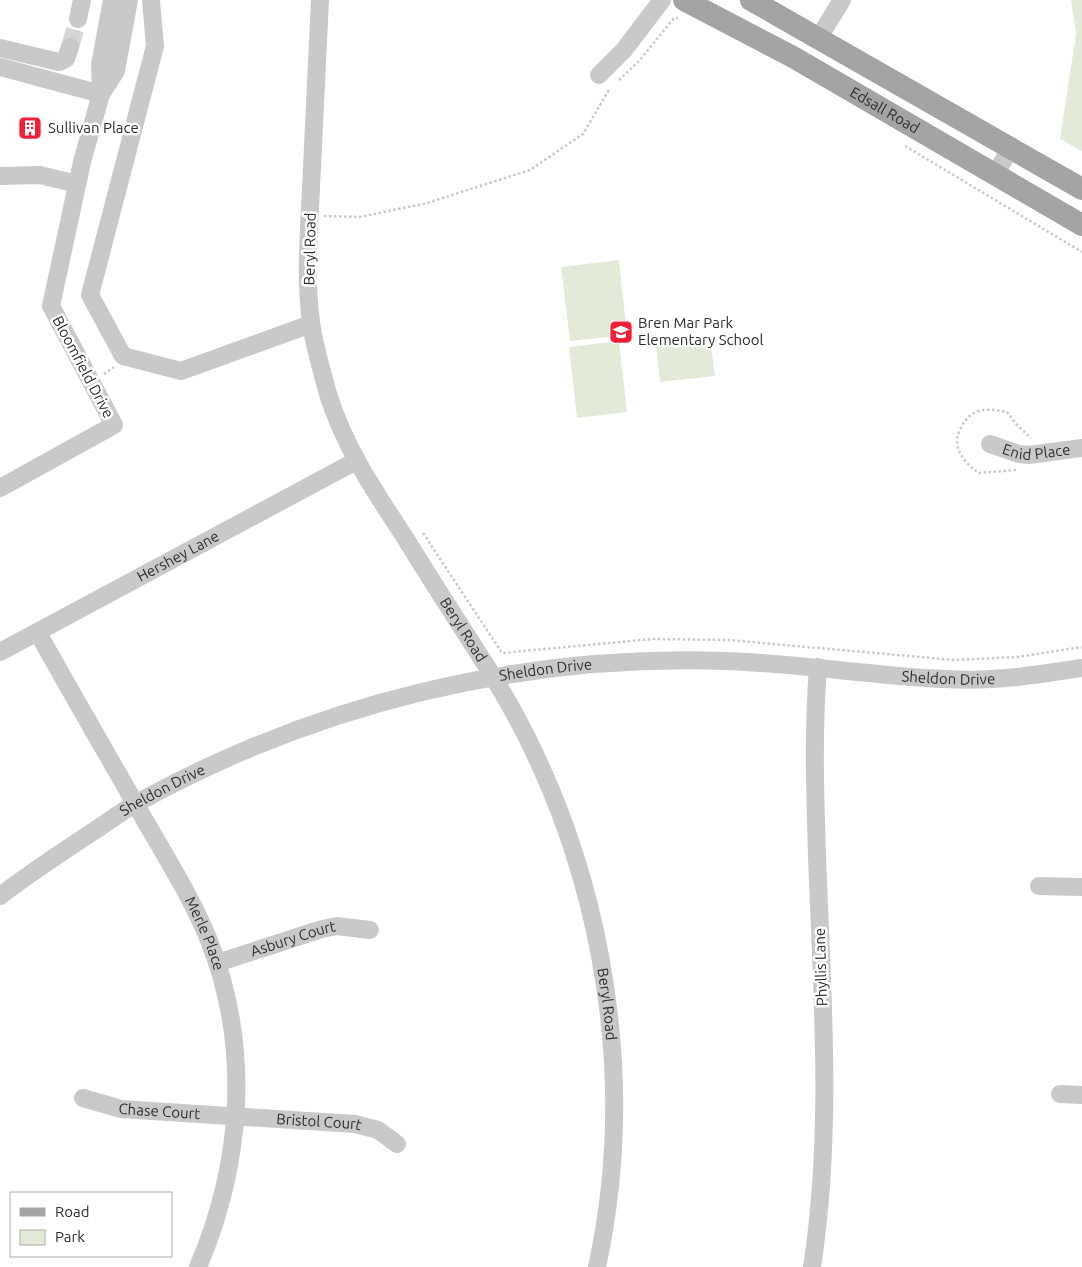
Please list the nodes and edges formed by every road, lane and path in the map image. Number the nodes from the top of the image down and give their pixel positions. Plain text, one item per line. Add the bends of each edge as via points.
1 (82, 0) edge
2 (112, 0) edge
3 (128, 0) edge
4 (151, 0) edge
5 (320, 0) edge
6 (662, 0) edge
7 (751, 0) edge
8 (842, 0) edge
9 (682, 9) edge
10 (78, 19) tunnel mouth
11 (818, 39) junction
12 (70, 47) tunnel mouth
13 (0, 48) edge
14 (0, 67) edge
15 (599, 75) dead end
16 (101, 94) junction
17 (900, 142) dead end
18 (1010, 149) junction
19 (995, 175) junction
20 (0, 176) edge
21 (77, 184) junction
22 (1082, 189) edge
23 (310, 216) junction
24 (1082, 225) edge
25 (1082, 252) edge
26 (311, 324) junction
27 (990, 444) dead end
28 (1082, 448) edge
29 (356, 461) junction
30 (0, 488) edge
31 (423, 533) dead end
32 (38, 633) junction
33 (1082, 647) edge
34 (0, 652) edge
35 (818, 667) junction
36 (1082, 668) edge
37 (493, 676) junction
38 (135, 804) junction
39 (1039, 886) dead end
40 (1082, 887) edge
41 (0, 896) edge
42 (370, 930) dead end
43 (217, 964) junction
44 (1060, 1094) dead end
45 (1082, 1095) edge
46 (83, 1098) dead end
47 (236, 1116) junction
48 (397, 1144) dead end
49 (198, 1267) edge
50 (597, 1267) edge
51 (812, 1267) edge

1 - 10 street
2 - 16 street, Bloomfield Drive via 100,65
3 - 16 street, Bloomfield Drive via 116,71
4 - 26 street via 155,46 90,295 123,356 181,371
5 - 23 street, Beryl Road
6 - 15 street via 624,50
7 - 11 main road, Edsall Road
8 - 11 street
9 - 19 main road, Edsall Road via 793,57
9 - 23 path via 639,61 612,84 584,134 530,170 428,203 360,217
11 - 18 main road, Edsall Road
12 - 13 street via 66,59 59,62
14 - 16 street
16 - 21 street, Bloomfield Drive
17 - 25 path
18 - 19 street
18 - 22 main road, Edsall Road
19 - 24 main road, Edsall Road
20 - 21 street via 40,175
21 - 30 street, Bloomfield Drive via 51,306 114,425
23 - 26 street, Beryl Road
26 - 29 street, Beryl Road via 332,406
27 - 28 street, Enid Place via 1029,455
29 - 32 street, Hershey Lane
29 - 37 street, Beryl Road
31 - 33 path via 502,652 652,639 738,640 954,660 1018,657
32 - 34 street, Hershey Lane
32 - 38 street, Merle Place
35 - 36 street, Sheldon Drive via 945,679 993,680
35 - 37 street, Sheldon Drive via 648,660
35 - 51 street, Phyllis Lane via 813,749 826,1091 822,1191
37 - 38 street, Sheldon Drive via 412,693 306,727 263,743
37 - 50 street, Beryl Road via 548,783 569,838 588,900 602,966 610,1023 614,1113 607,1208
38 - 41 street, Sheldon Drive
38 - 43 street, Merle Place via 186,894
39 - 40 street
42 - 43 street, Asbury Court via 337,926 322,929
43 - 47 street, Merle Place via 235,1053
44 - 45 street
46 - 47 street, Chase Court via 120,1109
47 - 48 street, Bristol Court via 355,1124 378,1130
47 - 49 street, Merle Place via 226,1186

